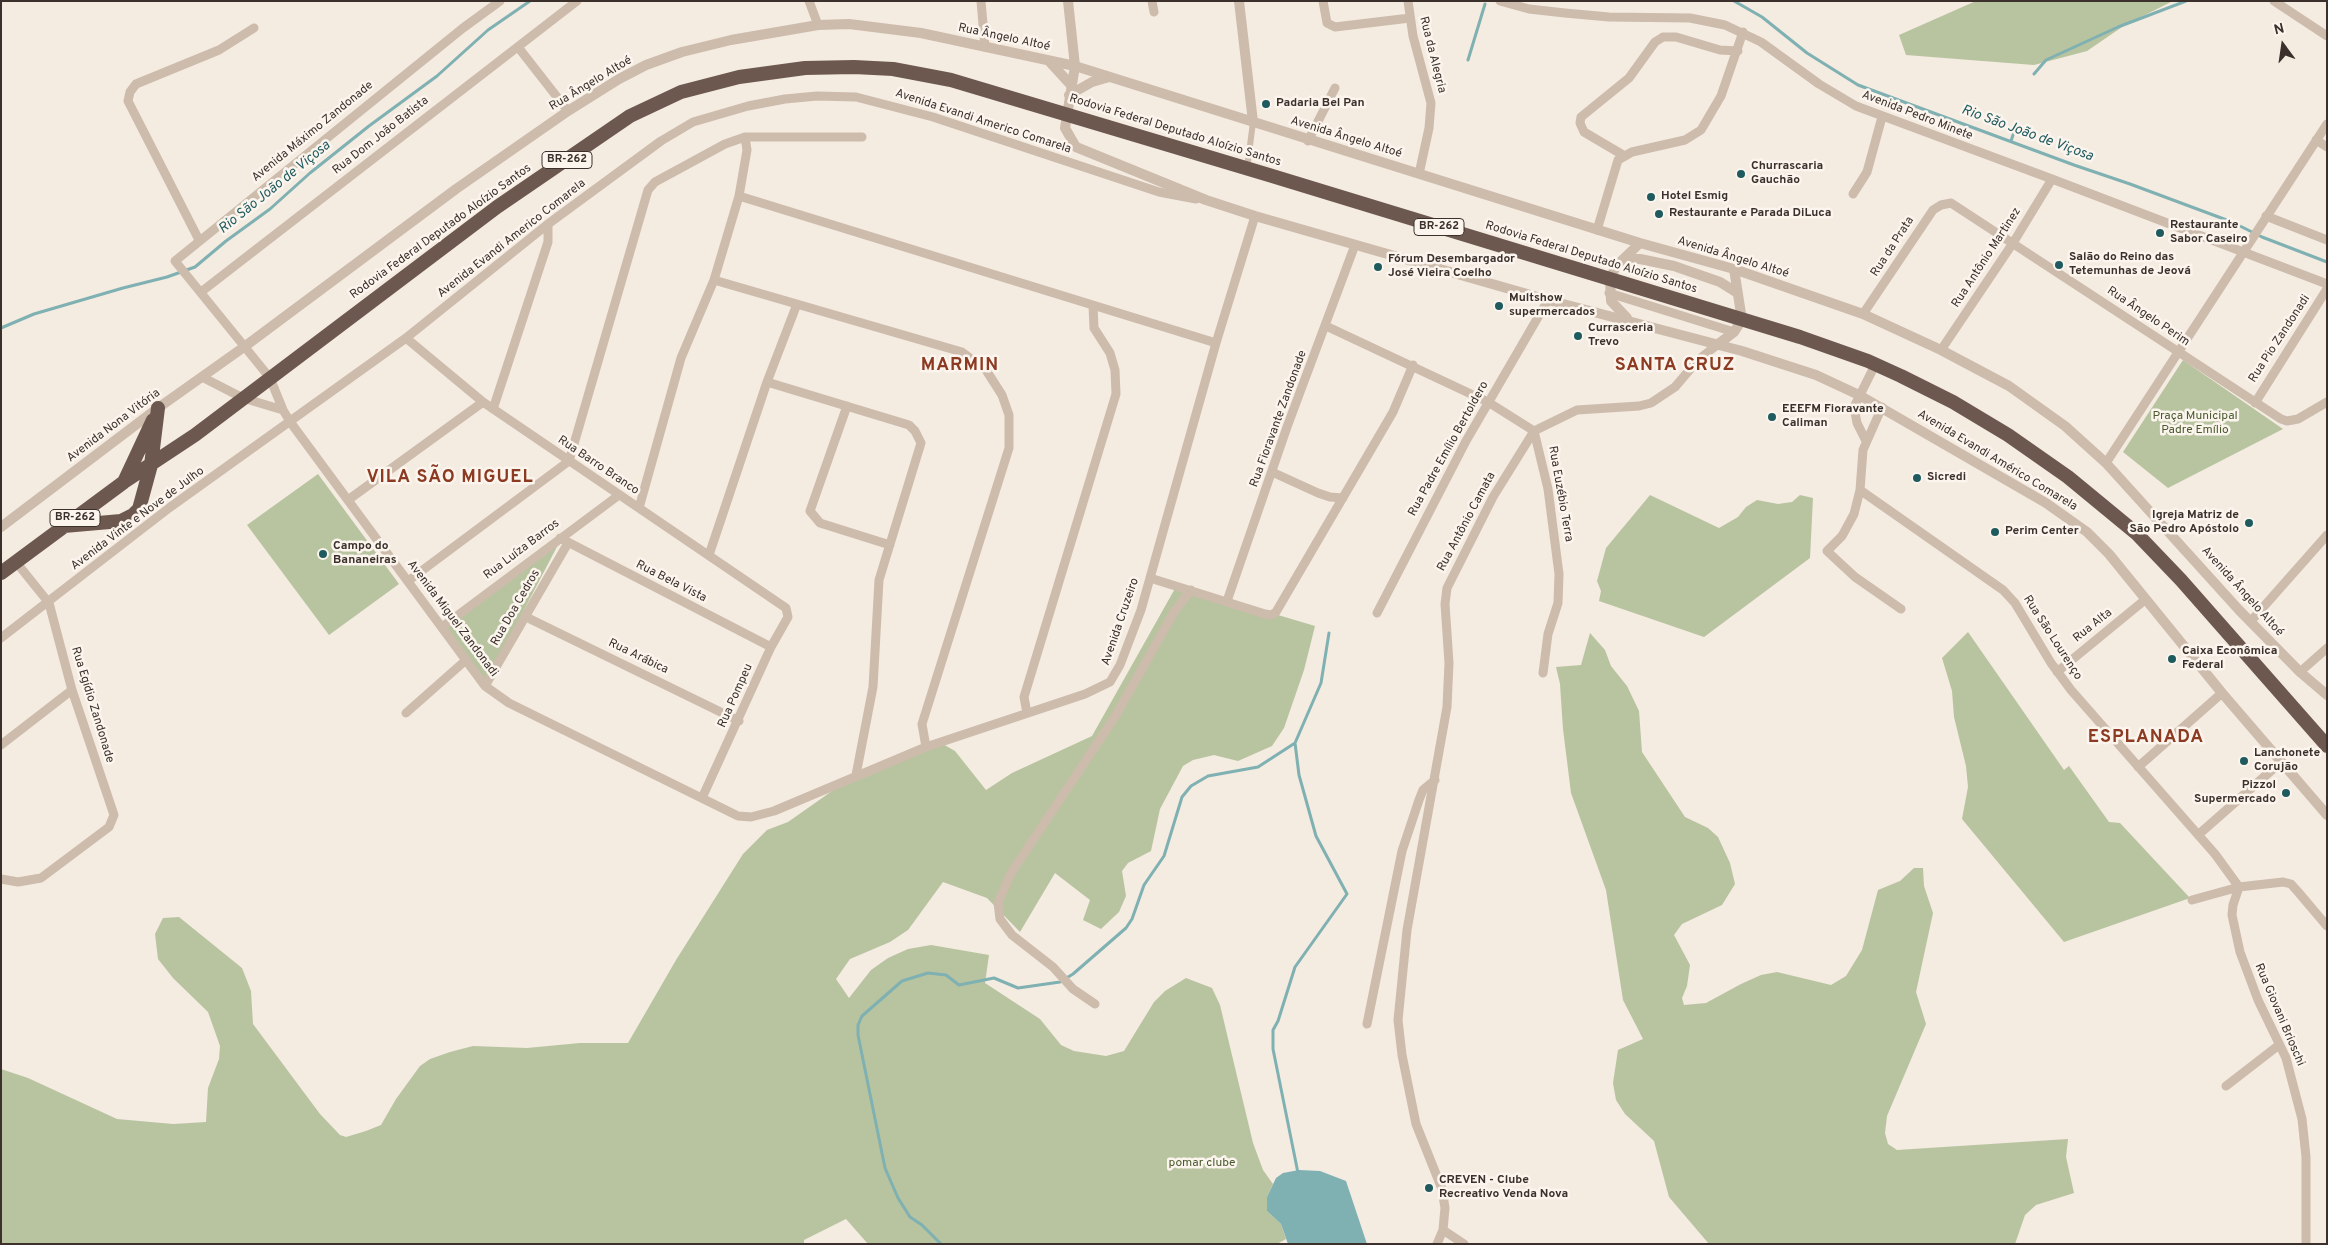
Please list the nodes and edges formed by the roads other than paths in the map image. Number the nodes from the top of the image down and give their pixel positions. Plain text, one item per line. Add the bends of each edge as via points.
1 (500, 1) edge
2 (577, 1) edge
3 (809, 1) edge
4 (980, 1) edge
5 (1068, 1) edge
6 (1152, 1) edge
7 (1239, 1) edge
8 (1408, 1) edge
9 (1500, 1) edge
10 (2274, 1) edge
11 (1324, 4) edge
12 (1154, 12) dead end
13 (1410, 18) junction
14 (818, 25) junction
15 (254, 28) dead end
16 (1744, 32) junction
17 (2327, 36) edge
18 (518, 47) junction
19 (985, 47) junction
20 (1738, 50) junction
21 (1049, 61) junction
22 (1074, 66) junction
23 (1110, 77) junction
24 (1335, 88) dead end
25 (1070, 90) junction
26 (568, 111) junction
27 (1882, 117) junction
28 (1253, 122) junction
29 (2327, 124) edge
30 (745, 137) junction
31 (862, 137) dead end
32 (1308, 140) junction
33 (2316, 140) junction
34 (2327, 147) edge
35 (1623, 155) junction
36 (1247, 168) junction
37 (1419, 174) junction
38 (2052, 179) junction
39 (1853, 194) dead end
40 (740, 196) junction
41 (1206, 200) junction
42 (1951, 203) joint
43 (1255, 216) junction
44 (2266, 216) junction
45 (548, 224) junction
46 (1597, 230) junction
47 (199, 240) junction
48 (2327, 240) edge
49 (1640, 243) junction
50 (2013, 243) junction
51 (1355, 245) junction
52 (2244, 253) junction
53 (1624, 259) junction
54 (1734, 269) junction
55 (1610, 279) junction
56 (714, 280) junction
57 (2327, 284) edge
58 (198, 289) junction
59 (2327, 289) edge
60 (1736, 292) junction
61 (1609, 293) junction
62 (1548, 300) junction
63 (797, 304) junction
64 (1093, 306) junction
65 (1863, 314) junction
66 (1630, 320) junction
67 (1742, 320) junction
68 (1326, 326) junction
69 (1734, 332) junction
70 (406, 338) junction
71 (1216, 343) junction
72 (1717, 345) junction
73 (244, 347) junction
74 (1940, 350) junction
75 (2178, 353) junction
76 (1413, 365) junction
77 (1875, 365) junction
78 (202, 378) junction
79 (270, 378) junction
80 (767, 382) junction
81 (1859, 395) junction
82 (243, 398) junction
83 (483, 402) junction
84 (1488, 402) junction
85 (2255, 402) junction
86 (2327, 402) edge
87 (847, 406) junction
88 (1882, 407) junction
89 (158, 408) junction
90 (493, 409) junction
91 (283, 410) junction
92 (291, 423) junction
93 (1534, 431) junction
94 (1866, 441) junction
95 (569, 461) junction
96 (2106, 462) junction
97 (151, 465) junction
98 (1272, 472) junction
99 (124, 482) junction
100 (1860, 490) junction
101 (619, 495) junction
102 (1330, 498) junction
103 (1343, 498) junction
104 (348, 500) junction
105 (639, 508) junction
106 (1336, 510) junction
107 (63, 526) junction
108 (1, 527) edge
109 (2327, 535) edge
110 (560, 538) junction
111 (568, 543) junction
112 (890, 545) junction
113 (709, 555) junction
114 (16, 562) junction
115 (1, 573) edge
116 (1150, 578) junction
117 (408, 581) junction
118 (1191, 590) junction
119 (2146, 599) junction
120 (1227, 601) junction
121 (49, 603) junction
122 (783, 606) joint
123 (1901, 609) dead end
124 (1377, 613) dead end
125 (526, 616) junction
126 (2250, 621) junction
127 (442, 626) junction
128 (1, 638) edge
129 (771, 647) junction
130 (2327, 648) edge
131 (466, 660) junction
132 (2057, 672) junction
133 (2300, 672) junction
134 (1543, 673) dead end
135 (486, 686) junction
136 (72, 690) junction
137 (2222, 694) junction
138 (2327, 695) edge
139 (406, 713) dead end
140 (1027, 713) junction
141 (739, 721) junction
142 (1, 745) edge
143 (2327, 746) edge
144 (926, 747) junction
145 (2281, 762) junction
146 (2138, 766) junction
147 (856, 775) junction
148 (1435, 780) junction
149 (702, 798) junction
150 (2327, 815) edge
151 (738, 816) joint
152 (2198, 835) junction
153 (1, 879) edge
154 (2238, 887) junction
155 (2192, 900) dead end
156 (2327, 926) edge
157 (1095, 1004) dead end
158 (1367, 1024) dead end
159 (2279, 1045) junction
160 (2226, 1086) dead end
161 (1443, 1230) junction
162 (1437, 1244) edge
163 (1464, 1244) edge
164 (2306, 1244) edge

1 - 47 street, Avenida Máximo Zandonade
2 - 18 street, Rua Dom João Batista
3 - 14 street
4 - 19 street
5 - 22 street
6 - 12 street
7 - 28 street
8 - 13 street, Rua da Alegria
9 - 16 street, Avenida Pedro Minete via 1565,14 1690,18
10 - 17 street
11 - 13 street via 1327,23 1335,27
13 - 37 street, Rua da Alegria via 1431,103
14 - 19 street, Rua Ângelo Altoé via 885,27
14 - 26 street, Rua Ângelo Altoé via 773,31 682,52 619,78
15 - 47 street via 219,50 136,84 130,92 128,101
16 - 20 street
16 - 27 street, Avenida Pedro Minete via 1836,96
18 - 26 street
18 - 58 street, Rua Dom João Batista
19 - 21 street, Rua Ângelo Altoé
20 - 35 street via 1721,96 1701,130 1685,140
20 - 35 street via 1720,50 1676,37 1659,38 1629,78 1581,117 1584,132
21 - 22 street, Rua Ângelo Altoé
21 - 25 street
22 - 23 street, Avenida Ângelo Altoé
22 - 25 street
23 - 25 street
23 - 28 street, Avenida Ângelo Altoé
24 - 32 street
25 - 41 street via 1065,128 1076,147
26 - 73 street, Rua Ângelo Altoé via 448,195
27 - 38 street, Avenida Pedro Minete
27 - 39 street via 1867,172
28 - 32 street, Avenida Ângelo Altoé
28 - 36 street
29 - 33 street
30 - 31 street
30 - 40 street via 747,150
30 - 95 street via 724,144 655,182 648,190
32 - 37 street, Avenida Ângelo Altoé
33 - 34 street
33 - 44 street
35 - 46 street via 1613,169
36 - 55 highway, Rodovia Federal Deputado Aloízio Santos / BR-262
36 - 79 highway, Rodovia Federal Deputado Aloízio Santos / BR-262 via 951,80 893,69 805,68 739,77 680,92 630,116 497,207
37 - 46 street, Avenida Ângelo Altoé
38 - 50 street, Rua Antônio Martinez
38 - 52 street, Avenida Pedro Minete
40 - 56 street
40 - 64 street
41 - 43 street, Avenida Evandi Americo Comarela
41 - 45 street, Avenida Evandi Americo Comarela via 1159,192 923,115 856,97 817,96 748,106 693,122 661,140
42 - 50 street, Rua Ângelo Perim
42 - 65 street, Rua da Prata via 1933,210
43 - 51 street, Avenida Evandi Americo Comarela
43 - 71 street, Avenida Cruzeiro
44 - 48 street
44 - 52 street
45 - 70 street, Avenida Evandi Americo Comarela
45 - 90 street via 548,242
46 - 49 street, Avenida Ângelo Altoé
47 - 58 street, Avenida Máximo Zandonade via 175,261
49 - 53 street
49 - 54 street, Avenida Ângelo Altoé
50 - 74 street, Rua Antônio Martinez
50 - 75 street, Rua Ângelo Perim
51 - 62 street, Avenida Evandi Americo Comarela
51 - 68 street, Rua Fioravante Zandonade
52 - 57 street, Avenida Pedro Minete
52 - 75 street
53 - 55 street via 1616,266
53 - 60 street via 1674,266 1720,282
54 - 60 street
54 - 65 street, Avenida Ângelo Altoé
55 - 61 street
55 - 67 highway, Rodovia Federal Deputado Aloízio Santos / BR-262
56 - 63 street
56 - 105 street via 681,358
58 - 73 street
59 - 85 street, Rua Pio Zandonadi
60 - 67 street
61 - 66 street via 1616,308
61 - 69 street
62 - 66 street, Avenida Evandi Americo Comarela
62 - 84 street, Rua Padre Emílio Bertoldero
63 - 80 street
63 - 144 street via 962,352 986,370 1006,405 1010,426 1009,448 922,724
64 - 71 street
64 - 140 street via 1094,328 1110,353 1115,370 1116,394 1024,697
65 - 74 street, Avenida Ângelo Altoé
66 - 72 street, Avenida Evandi Américo Comarela
67 - 69 street
67 - 77 highway, Rodovia Federal Deputado Aloízio Santos / BR-262 via 1828,346
68 - 76 street
68 - 98 street, Rua Fioravante Zandonade
69 - 72 street
70 - 83 street, Rua Barro Branco
70 - 92 street, Avenida Evandi Americo Comarela
71 - 116 street, Avenida Cruzeiro
72 - 81 street, Avenida Evandi Américo Comarela via 1816,375
72 - 93 street via 1698,360 1675,387 1651,404 1577,410
73 - 78 street, Avenida Nona Vitória
73 - 79 street
74 - 96 street, Avenida Ângelo Altoé via 2019,393 2065,426
75 - 85 street, Rua Ângelo Perim
75 - 96 street
76 - 84 street
76 - 103 street via 1393,412
77 - 81 street
77 - 143 highway, Rodovia Federal Deputado Aloízio Santos / BR-262 via 1933,391 1986,421 2056,468 2136,533
78 - 82 street
78 - 89 street, Avenida Nona Vitória
79 - 82 highway, Rodovia Federal Deputado Aloízio Santos / BR-262
79 - 91 street, Avenida Miguel Zandonadi
80 - 87 street
80 - 113 street
81 - 88 street, Avenida Evandi Américo Comarela
81 - 94 street via 1854,407 1855,417
82 - 91 street
82 - 97 highway, Rodovia Federal Deputado Aloízio Santos / BR-262
83 - 90 street, Rua Barro Branco
83 - 104 street
84 - 93 street
84 - 124 street, Rua Padre Emílio Bertoldero
85 - 86 street, Rua Ângelo Perim via 2287,421 2298,419
87 - 112 street via 909,425 920,438 921,447
87 - 112 street via 810,511 820,523
88 - 94 street
88 - 119 street, Avenida Evandi Américo Comarela via 2070,518 2109,554
89 - 97 highway
89 - 99 highway
89 - 108 street, Avenida Nona Vitória
90 - 95 street, Rua Barro Branco
91 - 92 street, Avenida Miguel Zandonadi
92 - 104 street, Avenida Miguel Zandonadi
92 - 121 street, Avenida Vinte e Nove de Julho via 169,508
93 - 134 street, Rua Euzébio Terra via 1548,489 1559,574 1558,603 1548,634
93 - 148 street, Rua Antônio Camata via 1492,497 1447,588 1445,613 1449,683
94 - 100 street via 1860,468
95 - 101 street, Rua Barro Branco
95 - 117 street
96 - 126 street, Avenida Ângelo Altoé
97 - 99 highway, Rodovia Federal Deputado Aloízio Santos / BR-262
97 - 107 highway via 142,501 133,515 122,521
98 - 102 street
98 - 120 street, Rua Fioravante Zandonade
99 - 107 highway, Rodovia Federal Deputado Aloízio Santos / BR-262
100 - 123 street via 1854,514 1842,536 1827,552 1855,577
100 - 132 street, Rua São Lourenço via 2003,590 2025,618
101 - 105 street, Rua Barro Branco
101 - 110 street, Rua Luíza Barros
102 - 103 street
102 - 106 street
103 - 106 street
104 - 117 street, Avenida Miguel Zandonadi
105 - 113 street, Rua Barro Branco
106 - 120 street via 1276,612 1265,614
107 - 114 highway, Rodovia Federal Deputado Aloízio Santos / BR-262
109 - 126 street
110 - 111 street, Rua Bela Vista
110 - 127 street, Rua Luíza Barros
111 - 125 street, Rua Doa Cedros
111 - 129 street, Rua Bela Vista
112 - 147 street via 879,580 873,687
113 - 122 street, Rua Barro Branco
114 - 115 highway, Rodovia Federal Deputado Aloízio Santos / BR-262
114 - 121 street
116 - 118 street
116 - 140 street, Avenida Cruzeiro via 1120,665 1110,682 1102,688
117 - 127 street, Avenida Miguel Zandonadi
118 - 120 street
118 - 157 street via 1174,612 1116,715 1011,873 998,903 1000,919 1012,935
119 - 132 street, Rua Alta
119 - 137 street, Avenida Evandi Américo Comarela
121 - 128 street, Avenida Vinte e Nove de Julho
121 - 136 street, Rua Egídio Zandonade
122 - 129 street, Rua Pompeu via 788,617
125 - 135 street, Rua Doa Cedros
125 - 141 street, Rua Arábica
126 - 133 street, Avenida Ângelo Altoé
127 - 131 street, Avenida Miguel Zandonadi
129 - 141 street, Rua Pompeu
130 - 133 street
131 - 135 street, Avenida Miguel Zandonadi
131 - 139 street
132 - 146 street, Rua São Lourenço
133 - 138 street, Avenida Ângelo Altoé
135 - 149 street, Avenida Miguel Zandonadi via 509,703
136 - 142 street
136 - 153 street, Rua Egídio Zandonade via 114,815 109,827 41,878 18,882
137 - 145 street, Avenida Evandi Américo Comarela
137 - 146 street
140 - 144 street, Avenida Cruzeiro
141 - 149 street, Rua Pompeu
144 - 147 street, Avenida Cruzeiro
145 - 150 street, Avenida Evandi Américo Comarela
145 - 152 street
146 - 152 street, Rua São Lourenço
147 - 151 street, Avenida Cruzeiro via 774,811 751,817
148 - 158 street via 1423,790 1402,851
148 - 161 street, Rua Antônio Camata via 1408,930 1398,1020 1416,1124 1442,1189 1445,1208
149 - 151 street, Avenida Miguel Zandonadi
152 - 154 street, Rua São Lourenço
154 - 155 street
154 - 156 street via 2271,882 2291,884
154 - 159 street, Rua Giovani Brioschi via 2233,905 2234,930 2250,983
159 - 160 street
159 - 164 street, Rua Giovani Brioschi via 2291,1074 2304,1134
161 - 162 street, Rua Antônio Camata
161 - 163 street

